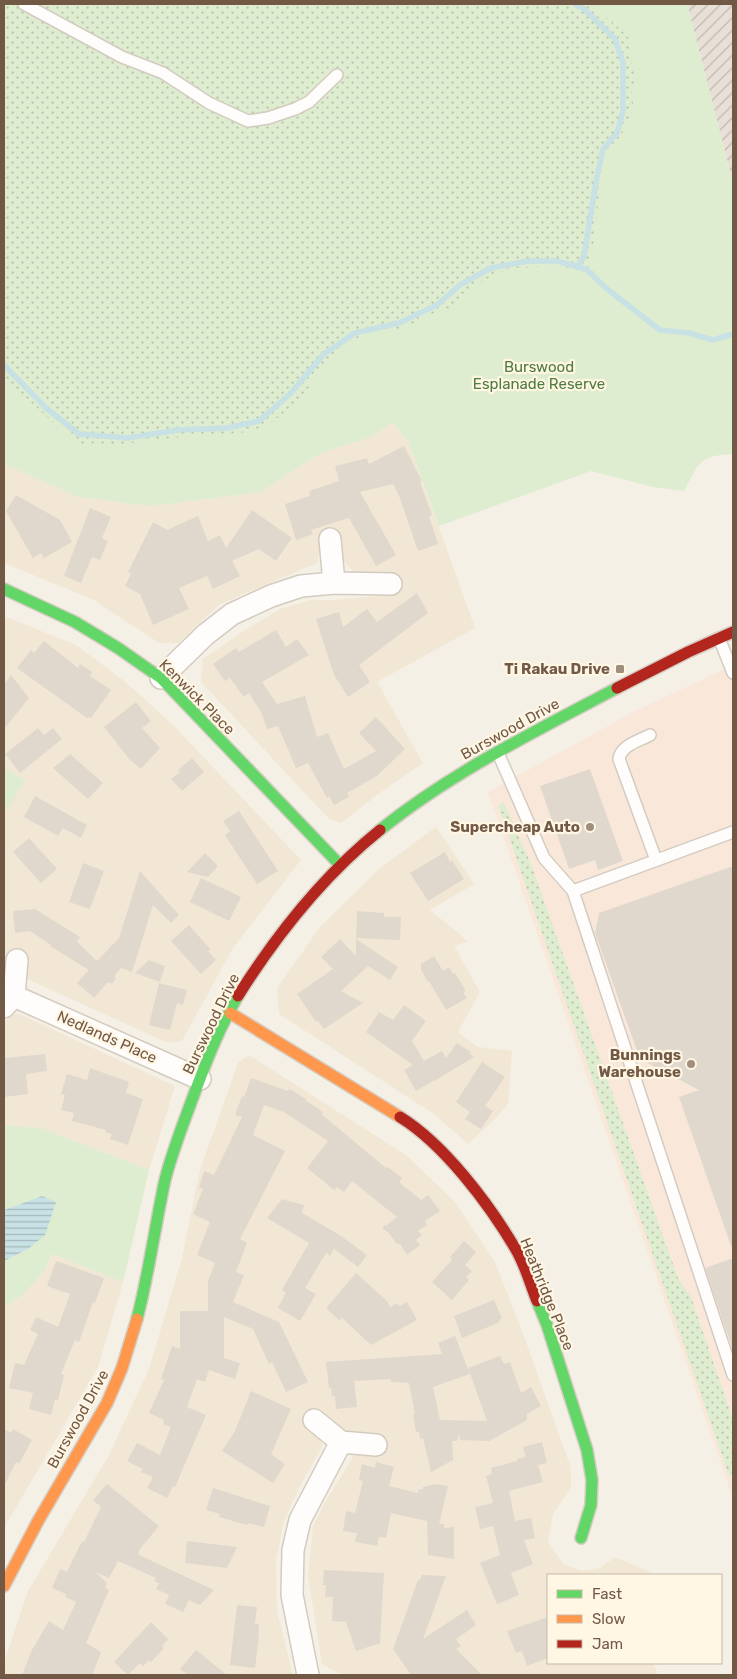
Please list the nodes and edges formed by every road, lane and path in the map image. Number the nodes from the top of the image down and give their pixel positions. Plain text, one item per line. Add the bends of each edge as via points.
1 (24, 4) edge
2 (337, 75) dead end
3 (330, 539) dead end
4 (334, 582) junction
5 (391, 584) dead end
6 (4, 589) edge
7 (733, 632) edge
8 (719, 638) junction
9 (733, 674) edge
10 (162, 678) junction
11 (650, 735) dead end
12 (498, 753) junction
13 (733, 832) edge
14 (656, 860) junction
15 (340, 865) junction
16 (573, 891) junction
17 (17, 960) dead end
18 (9, 1001) edge
19 (230, 1013) junction
20 (200, 1079) junction
21 (733, 1376) edge
22 (314, 1420) dead end
23 (342, 1442) junction
24 (376, 1445) dead end
25 (581, 1538) dead end
26 (4, 1586) edge
27 (308, 1675) edge

1 - 2 lane via 122,57 163,73 209,104 248,121 268,118 309,102
3 - 4 street
4 - 5 street
4 - 10 street via 301,586 232,614 205,635
6 - 10 street, Kenwick Place via 75,622
7 - 8 street, Burswood Drive
8 - 9 lane
8 - 12 street, Burswood Drive via 666,661
10 - 15 street, Kenwick Place
11 - 14 lane via 624,748 619,759
12 - 15 street, Burswood Drive via 405,811
12 - 16 lane via 544,858
13 - 14 lane
14 - 16 lane
15 - 19 street, Burswood Drive via 278,937
16 - 21 lane
17 - 18 street, Nedlands Place
18 - 20 street, Nedlands Place
19 - 20 street, Burswood Drive
19 - 25 street, Heathridge Place via 413,1127 448,1155 516,1249 547,1325 587,1450 592,1505
20 - 26 street, Burswood Drive via 167,1172 141,1310 121,1371 102,1412 26,1541
22 - 23 street
23 - 24 street
23 - 27 street via 300,1520 293,1550 292,1595

